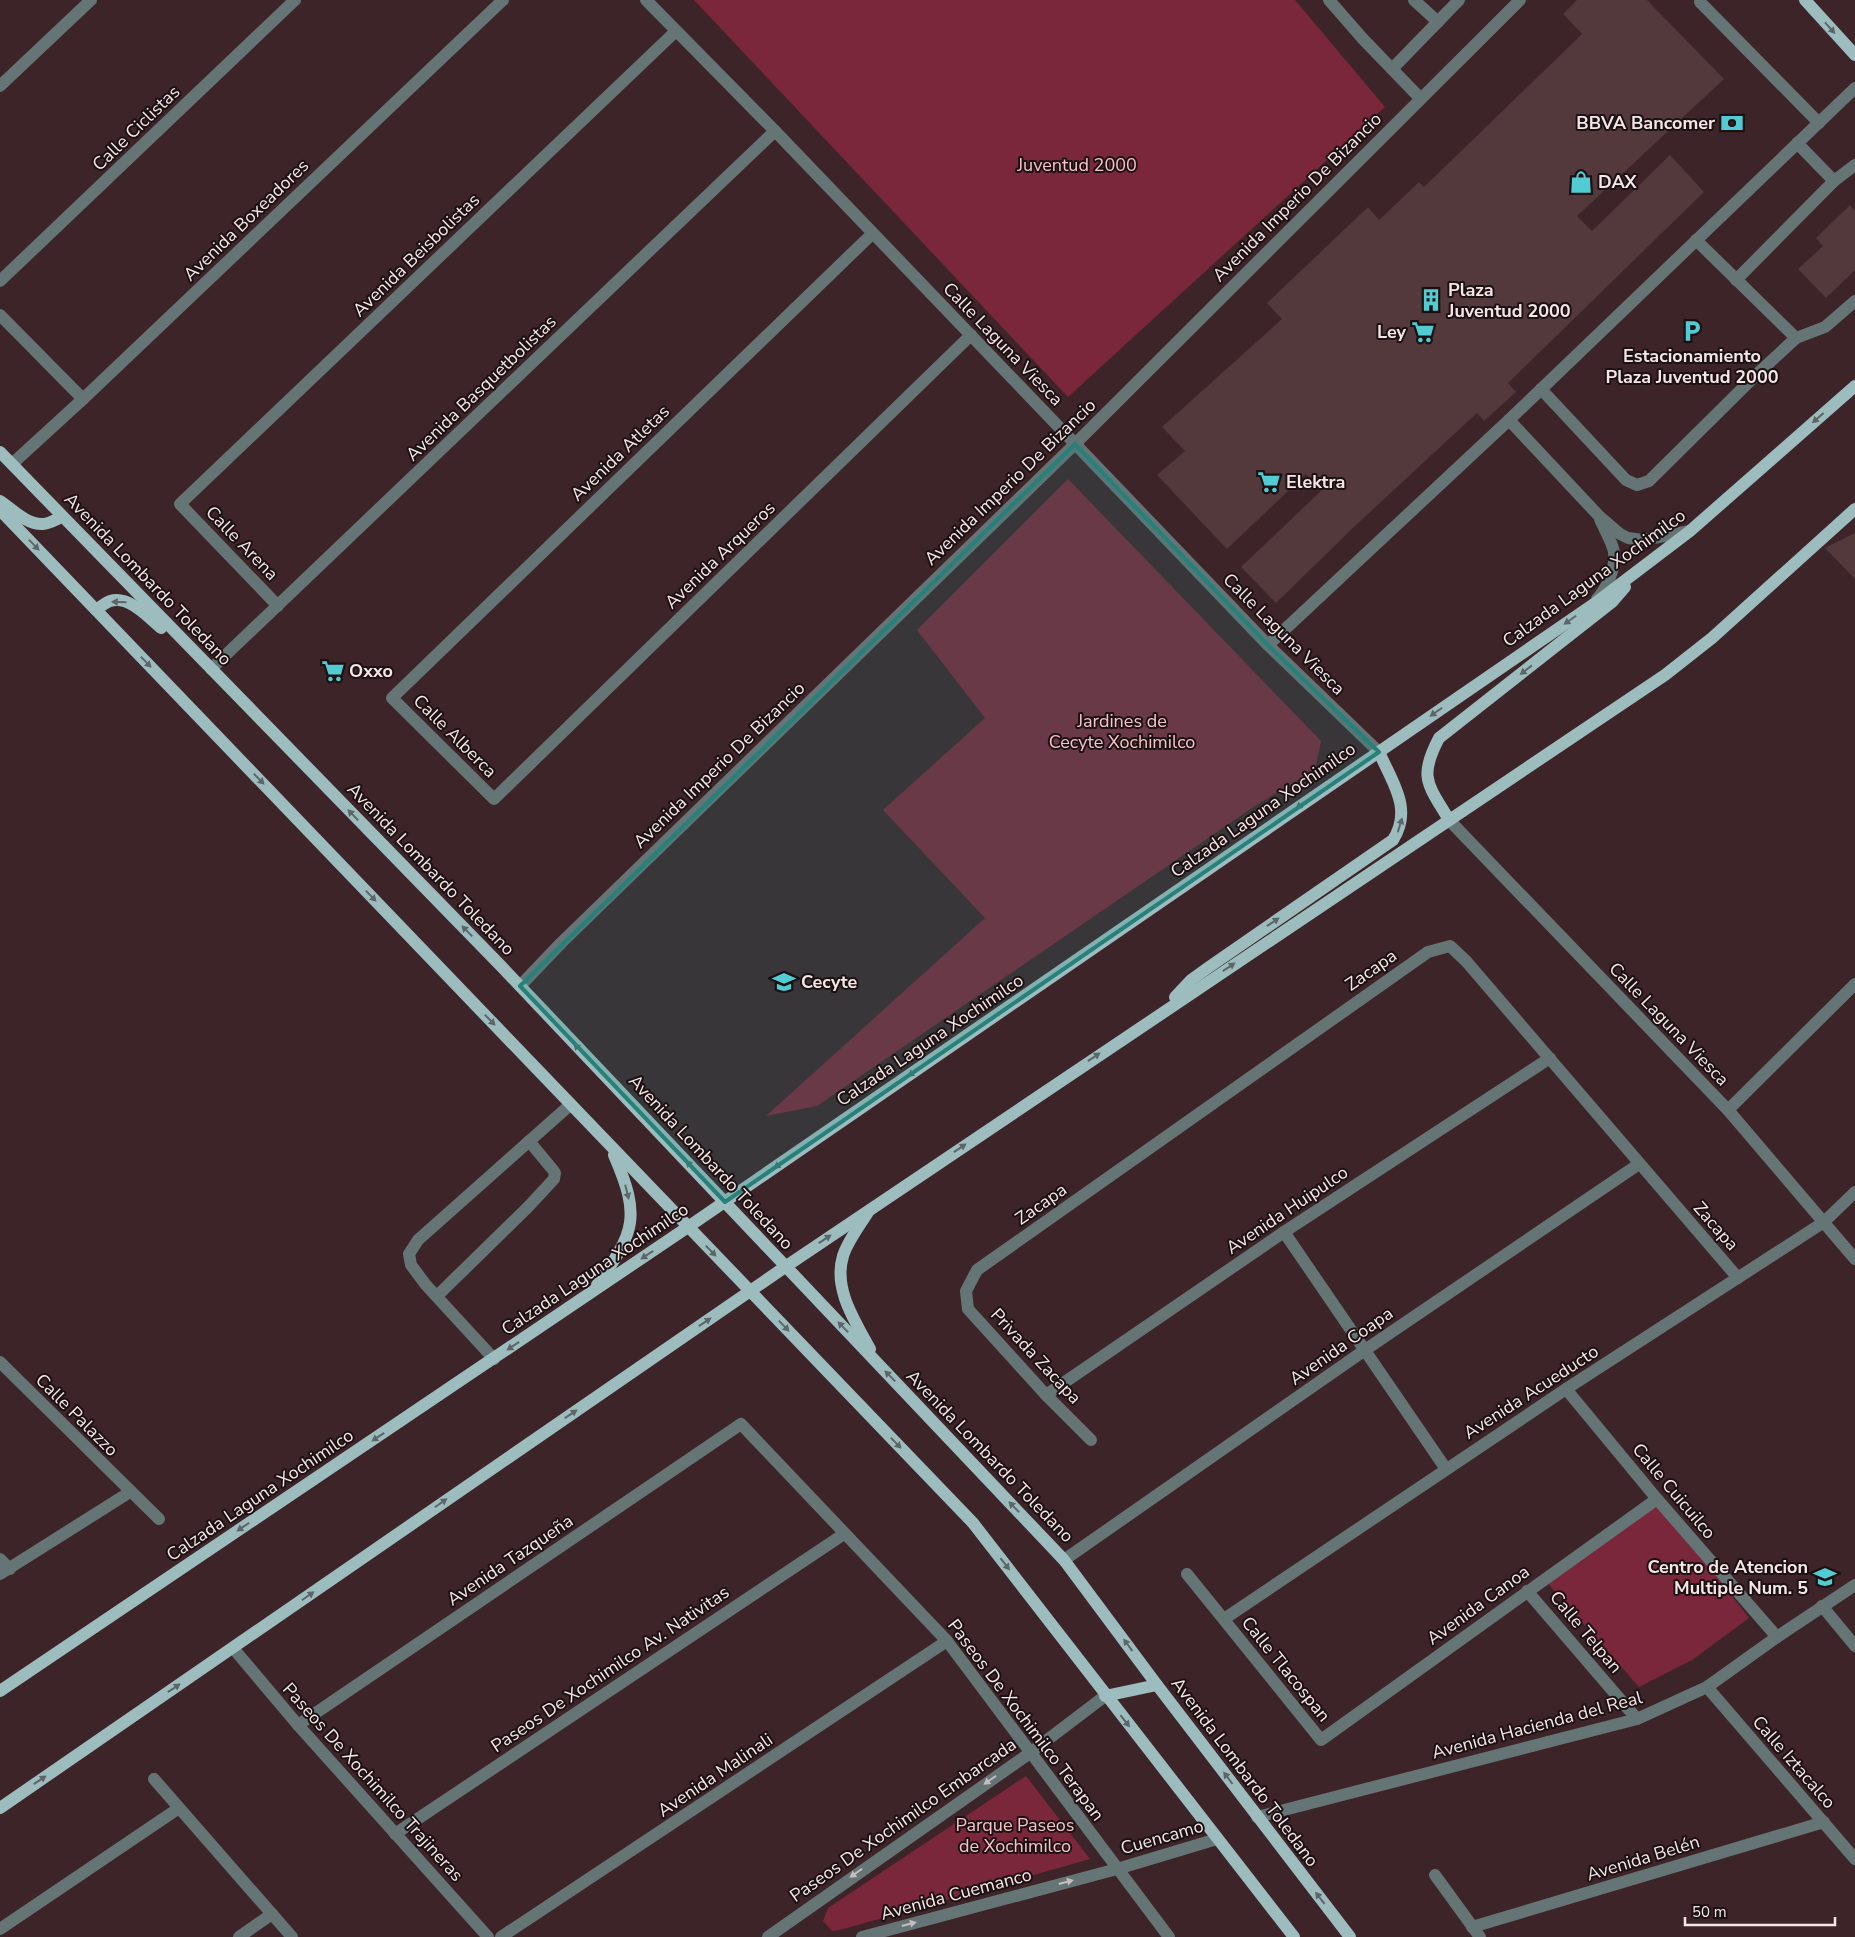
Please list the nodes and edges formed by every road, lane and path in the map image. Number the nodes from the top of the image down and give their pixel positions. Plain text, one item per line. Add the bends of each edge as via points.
1 (91, 0) edge
2 (295, 0) edge
3 (503, 0) edge
4 (646, 0) edge
5 (1330, 0) edge
6 (1414, 0) edge
7 (1459, 0) edge
8 (1520, 0) edge
9 (1806, 0) edge
10 (1700, 2) dead end
11 (1438, 22) junction
12 (676, 32) junction
13 (1855, 55) edge
14 (1392, 69) junction
15 (0, 86) edge
16 (1855, 88) edge
17 (1420, 98) junction
18 (1820, 123) junction
19 (775, 131) junction
20 (1797, 143) junction
21 (1855, 165) edge
22 (1834, 181) junction
23 (872, 234) junction
24 (1696, 240) junction
25 (1736, 280) junction
26 (0, 281) edge
27 (1855, 301) edge
28 (0, 315) edge
29 (971, 336) junction
30 (1796, 338) junction
31 (1855, 386) edge
32 (1541, 389) junction
33 (84, 399) junction
34 (1509, 420) junction
35 (1075, 444) junction
36 (0, 452) edge
37 (12, 464) junction
38 (0, 501) edge
39 (180, 504) joint
40 (1855, 509) edge
41 (0, 510) edge
42 (1599, 516) junction
43 (62, 517) junction
44 (1690, 531) junction
45 (1641, 569) junction
46 (1594, 604) junction
47 (278, 606) junction
48 (96, 610) junction
49 (1268, 645) junction
50 (201, 659) junction
51 (211, 669) junction
52 (392, 698) joint
53 (1379, 752) junction
54 (494, 799) joint
55 (1449, 820) junction
56 (1855, 984) edge
57 (520, 986) junction
58 (1169, 1007) junction
59 (1550, 1058) junction
60 (570, 1105) junction
61 (1728, 1110) junction
62 (529, 1141) junction
63 (610, 1146) junction
64 (1639, 1164) junction
65 (1855, 1192) edge
66 (724, 1202) junction
67 (869, 1209) junction
68 (1824, 1222) junction
69 (688, 1228) junction
70 (1284, 1232) junction
71 (1855, 1259) edge
72 (785, 1267) junction
73 (1738, 1278) junction
74 (966, 1290) joint
75 (750, 1291) junction
76 (592, 1292) junction
77 (437, 1296) junction
78 (1364, 1350) junction
79 (494, 1359) junction
80 (0, 1362) edge
81 (876, 1363) junction
82 (1566, 1389) junction
83 (1046, 1395) junction
84 (741, 1424) joint
85 (1092, 1440) dead end
86 (1446, 1469) junction
87 (130, 1492) junction
88 (1657, 1499) junction
89 (159, 1519) dead end
90 (844, 1534) junction
91 (0, 1558) edge
92 (1064, 1560) junction
93 (5, 1572) edge
94 (1187, 1574) dead end
95 (1855, 1585) edge
96 (1527, 1591) junction
97 (1822, 1606) junction
98 (1224, 1619) junction
99 (1777, 1637) junction
100 (947, 1641) junction
101 (1855, 1646) edge
102 (233, 1648) junction
103 (1157, 1685) junction
104 (1707, 1687) junction
105 (0, 1691) edge
106 (1105, 1696) junction
107 (1637, 1720) junction
108 (298, 1725) junction
109 (1321, 1740) joint
110 (1030, 1752) junction
111 (154, 1779) dead end
112 (0, 1808) edge
113 (179, 1808) junction
114 (1257, 1817) junction
115 (1824, 1822) junction
116 (395, 1834) junction
117 (1217, 1840) junction
118 (1855, 1859) edge
119 (1117, 1869) junction
120 (1434, 1875) dead end
121 (272, 1914) junction
122 (0, 1929) edge
123 (1476, 1932) edge
124 (239, 1937) edge
125 (292, 1937) edge
126 (488, 1937) edge
127 (501, 1937) edge
128 (768, 1937) edge
129 (862, 1937) edge
130 (1169, 1937) edge
131 (1294, 1937) edge
132 (1350, 1937) edge

1 - 15 street
2 - 26 street, Calle Ciclistas
3 - 33 street, Avenida Boxeadores
4 - 12 street, Calle Laguna Viesca
5 - 14 street
6 - 11 street
7 - 11 street
8 - 17 street, Avenida Imperio De Bizancio
9 -> 13 main road
10 - 18 street
11 - 14 street
12 - 19 street, Calle Laguna Viesca
12 - 39 street, Avenida Beisbolistas
14 - 17 street
16 - 18 street
17 - 35 street, Avenida Imperio De Bizancio
18 - 20 street
19 - 23 street, Calle Laguna Viesca
19 - 47 street, Avenida Basquetbolistas
20 - 22 street
20 - 24 street
21 - 22 street
22 - 25 street
23 - 29 street, Calle Laguna Viesca
23 - 52 street, Avenida Atletas
24 - 25 street
24 - 32 street
25 - 30 street
27 - 30 street via 1825,327
28 - 33 street
29 - 35 street, Calle Laguna Viesca
29 - 54 street, Avenida Arqueros
30 - 32 street via 1649,480 1637,485 1626,480
31 -> 44 main road, Calzada Laguna Xochimilco
32 - 34 street
33 - 37 street, Avenida Boxeadores
34 - 42 street
34 - 49 street
35 - 49 street, Calle Laguna Viesca
35 - 57 street, Avenida Imperio De Bizancio
36 - 37 main road, Avenida Lombardo Toledano
37 - 43 main road, Avenida Lombardo Toledano
38 - 43 main road via 34,522 43,524
39 - 47 street, Calle Arena
40 - 55 main road via 1685,661
41 -> 48 main road
42 - 44 street via 1620,534 1636,540
42 - 46 street via 1614,551 1608,585
43 - 50 main road, Avenida Lombardo Toledano
44 - 45 main road, Calzada Laguna Xochimilco
45 - 46 main road, Calzada Laguna Xochimilco
45 -> 55 main road via 1612,602 1439,738 1426,771 1428,784
46 -> 53 main road, Calzada Laguna Xochimilco
47 - 51 street, Avenida Basquetbolistas
50 -> 48 main road via 128,602 110,602
48 -> 60 main road
49 - 53 street, Calle Laguna Viesca
50 - 51 main road, Avenida Lombardo Toledano
57 -> 51 main road, Avenida Lombardo Toledano
52 - 54 street, Calle Alberca
58 -> 53 main road via 1170,1001 1191,980 1393,840 1402,817 1401,800
53 -> 66 main road, Calzada Laguna Xochimilco
58 -> 55 main road
55 - 61 street, Calle Laguna Viesca
56 - 61 street
66 -> 57 main road, Avenida Lombardo Toledano
67 -> 58 main road
59 - 64 street, Zacapa
59 - 70 street, Avenida Huipulco
59 - 74 street, Zacapa via 1450,946 1428,952 977,1270
60 - 62 street
60 - 63 main road
61 - 68 street, Calle Laguna Viesca
62 - 77 street via 555,1173 554,1179
62 - 77 street via 418,1240 409,1254 411,1265
63 - 69 main road
63 -> 76 main road via 624,1178 632,1209 628,1236
64 - 73 street, Zacapa
64 - 78 street, Avenida Coapa
65 - 68 street, Avenida Acueducto
66 - 69 main road, Calzada Laguna Xochimilco
66 - 72 main road, Avenida Lombardo Toledano
72 -> 67 main road
67 - 81 main road via 843,1256 840,1279 845,1301
68 - 71 street, Calle Laguna Viesca
68 - 73 street, Avenida Acueducto
69 -> 75 main road
69 -> 76 main road, Calzada Laguna Xochimilco
70 - 78 street
70 - 83 street, Avenida Huipulco
72 - 75 main road
81 -> 72 main road, Avenida Lombardo Toledano
73 - 82 street, Avenida Acueducto
74 - 83 street, Privada Zacapa via 968,1309
102 -> 75 main road
75 -> 106 main road via 973,1523
76 -> 79 main road, Calzada Laguna Xochimilco
77 - 79 street
78 - 86 street
78 - 92 street, Avenida Coapa
79 -> 105 main road, Calzada Laguna Xochimilco
80 - 87 street, Calle Palazzo
92 -> 81 main road, Avenida Lombardo Toledano
82 - 86 street, Avenida Acueducto
82 - 88 street, Calle Cuicuilco
83 - 85 street, Privada Zacapa
84 - 90 street, Paseos De Xochimilco Terapan
84 - 108 street, Avenida Tazqueña
86 - 98 street, Avenida Acueducto
87 - 89 street, Calle Palazzo
87 - 93 street
88 - 96 street, Avenida Canoa
88 - 99 street, Calle Cuicuilco
90 - 100 street, Paseos De Xochimilco Terapan
90 - 116 street, Paseos De Xochimilco Av. Nativitas
91 - 93 street
103 -> 92 main road, Avenida Lombardo Toledano
94 - 98 street, Calle Tlacospan
95 - 97 street, Avenida Hacienda del Real
96 - 107 street, Calle Telpan
96 - 109 street, Avenida Canoa
97 - 99 street, Avenida Hacienda del Real
97 - 101 street
98 - 109 street, Calle Tlacospan
99 - 104 street, Avenida Hacienda del Real
100 - 110 street, Paseos De Xochimilco Terapan
100 - 127 street, Avenida Malinali
102 - 108 street, Paseos De Xochimilco Trajineras
112 -> 102 main road
103 - 106 main road
114 -> 103 main road, Avenida Lombardo Toledano
104 - 107 street, Avenida Hacienda del Real
104 - 115 street, Calle Iztacalco
106 - 110 street, Paseos De Xochimilco Embarcada
106 -> 117 main road
107 - 114 street, Avenida Hacienda del Real
108 - 116 street, Paseos De Xochimilco Trajineras
110 - 119 street, Paseos De Xochimilco Terapan
110 -> 128 street, Paseos De Xochimilco Embarcada
111 - 113 street
113 - 121 street
113 - 122 street
132 -> 114 main road, Avenida Lombardo Toledano
115 - 118 street, Calle Iztacalco
115 - 123 street, Avenida Belén
116 - 126 street, Paseos De Xochimilco Trajineras
117 - 119 street, Cuencamo
117 - 131 main road
129 -> 119 street, Avenida Cuemanco
119 - 130 street, Paseos De Xochimilco Terapan
120 - 123 street
121 - 124 street
121 - 125 street

